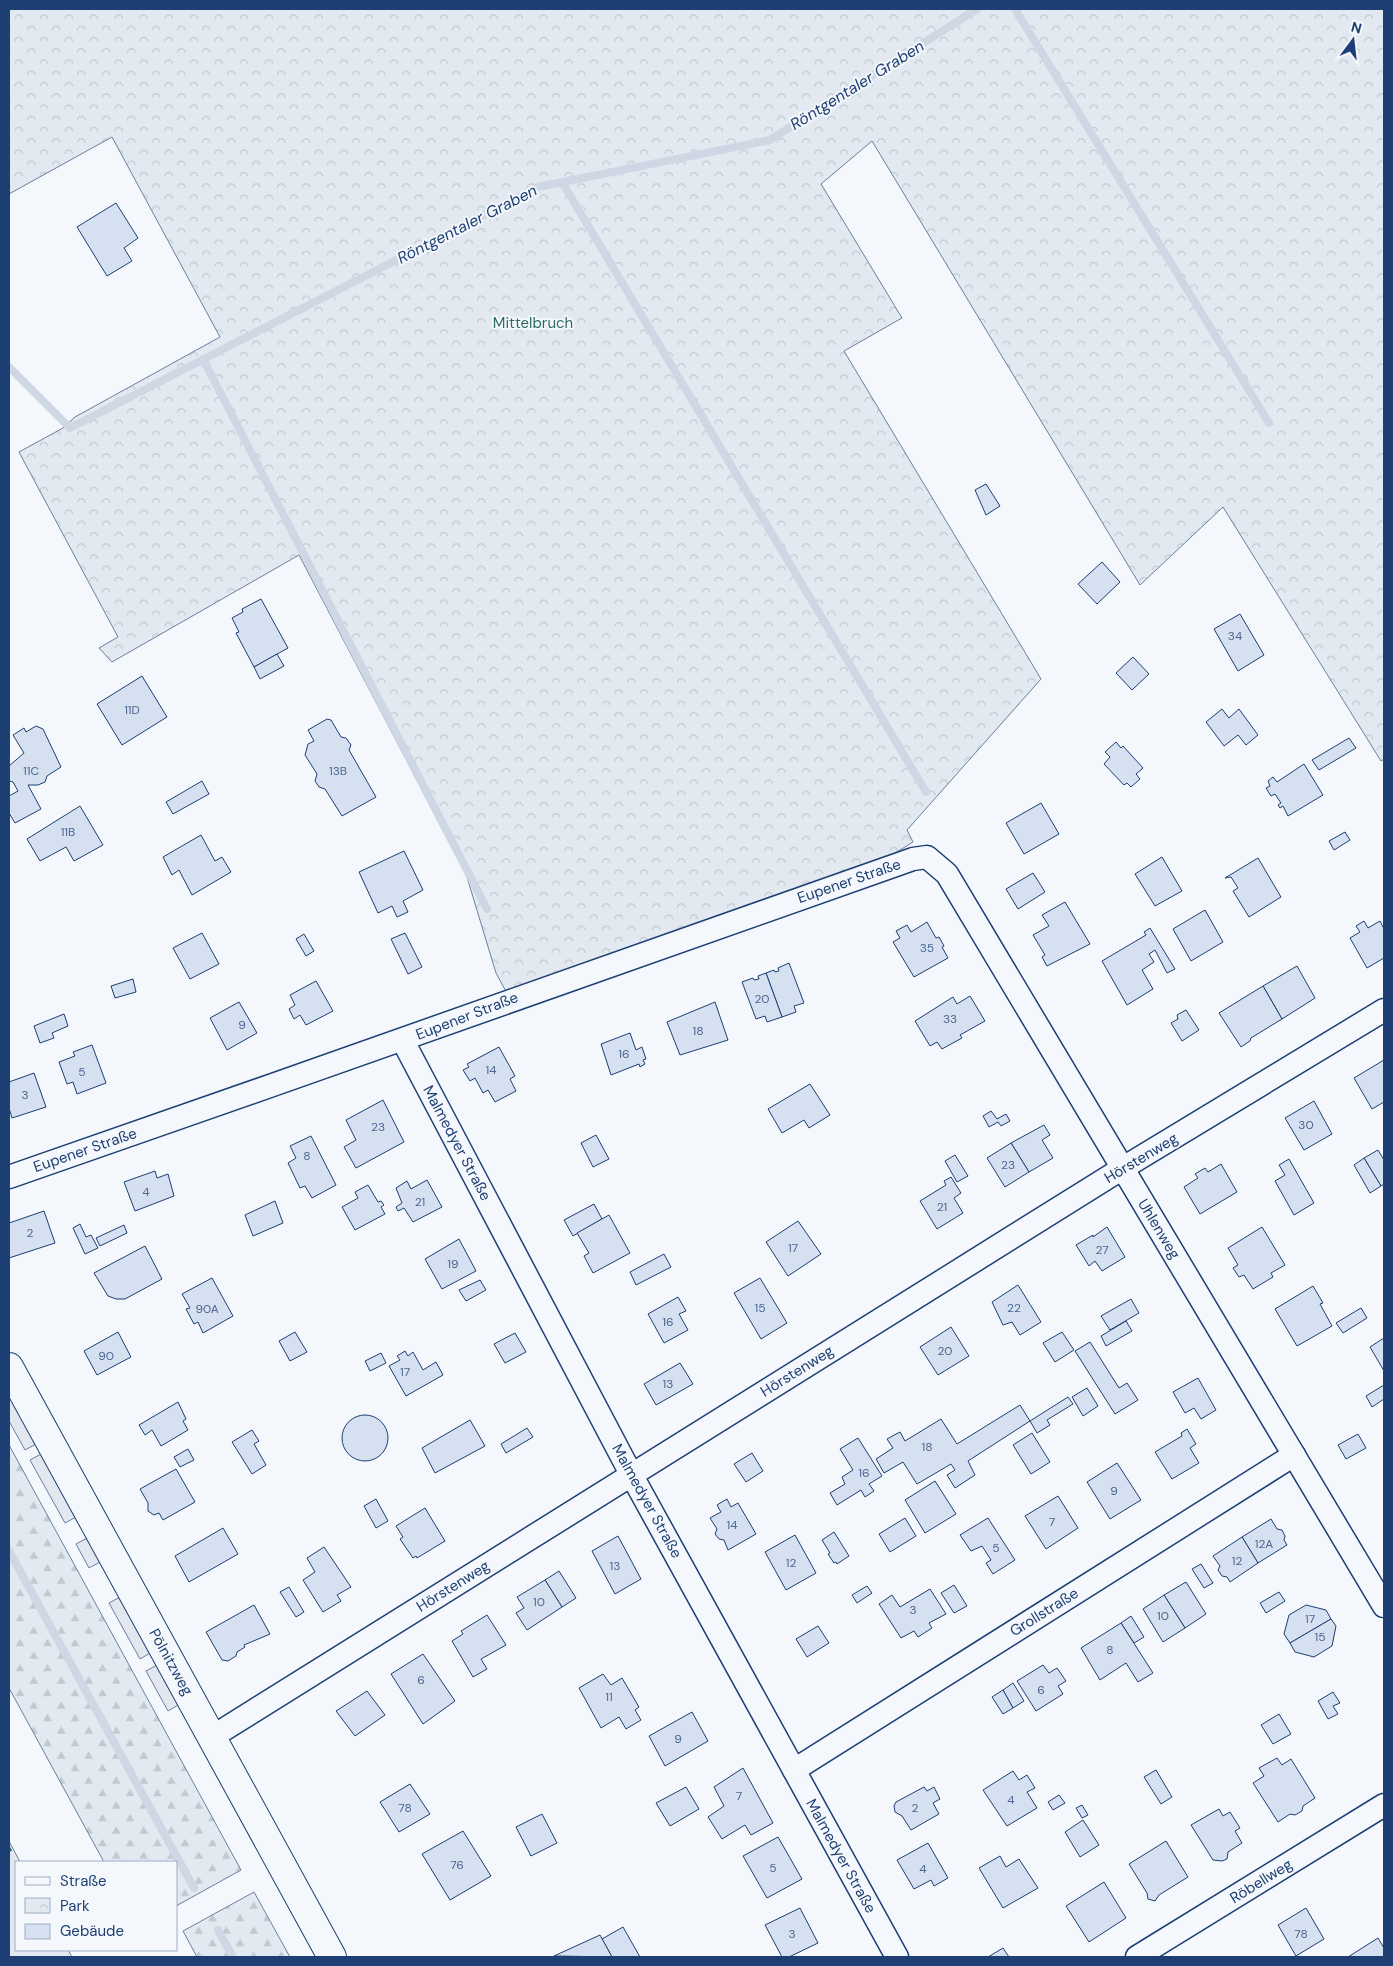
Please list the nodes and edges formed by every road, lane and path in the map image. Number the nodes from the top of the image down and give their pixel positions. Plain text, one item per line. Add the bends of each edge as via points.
1 (926, 857) joint
2 (1384, 1010) edge
3 (403, 1040) junction
4 (1123, 1168) junction
5 (9, 1177) edge
6 (9, 1367) edge
7 (1294, 1455) junction
8 (631, 1474) junction
9 (1384, 1606) edge
10 (212, 1738) junction
11 (794, 1770) junction
12 (1384, 1805) edge
13 (332, 1957) edge
14 (897, 1957) edge
15 (1137, 1957) edge

1 - 3 street, Eupener Straße via 513,998
1 - 4 street, Uhlenweg via 947,874
2 - 4 street, Hörstenweg
3 - 5 street, Eupener Straße
3 - 8 street, Malmedyer Straße
4 - 7 street, Uhlenweg
4 - 8 street, Hörstenweg
6 - 10 street, Pölnitzweg
7 - 9 street, Uhlenweg
7 - 11 street, Grollstraße
8 - 10 street, Hörstenweg
8 - 11 street, Malmedyer Straße
10 - 13 street, Pölnitzweg
11 - 14 street, Malmedyer Straße
12 - 15 street, Röbellweg

